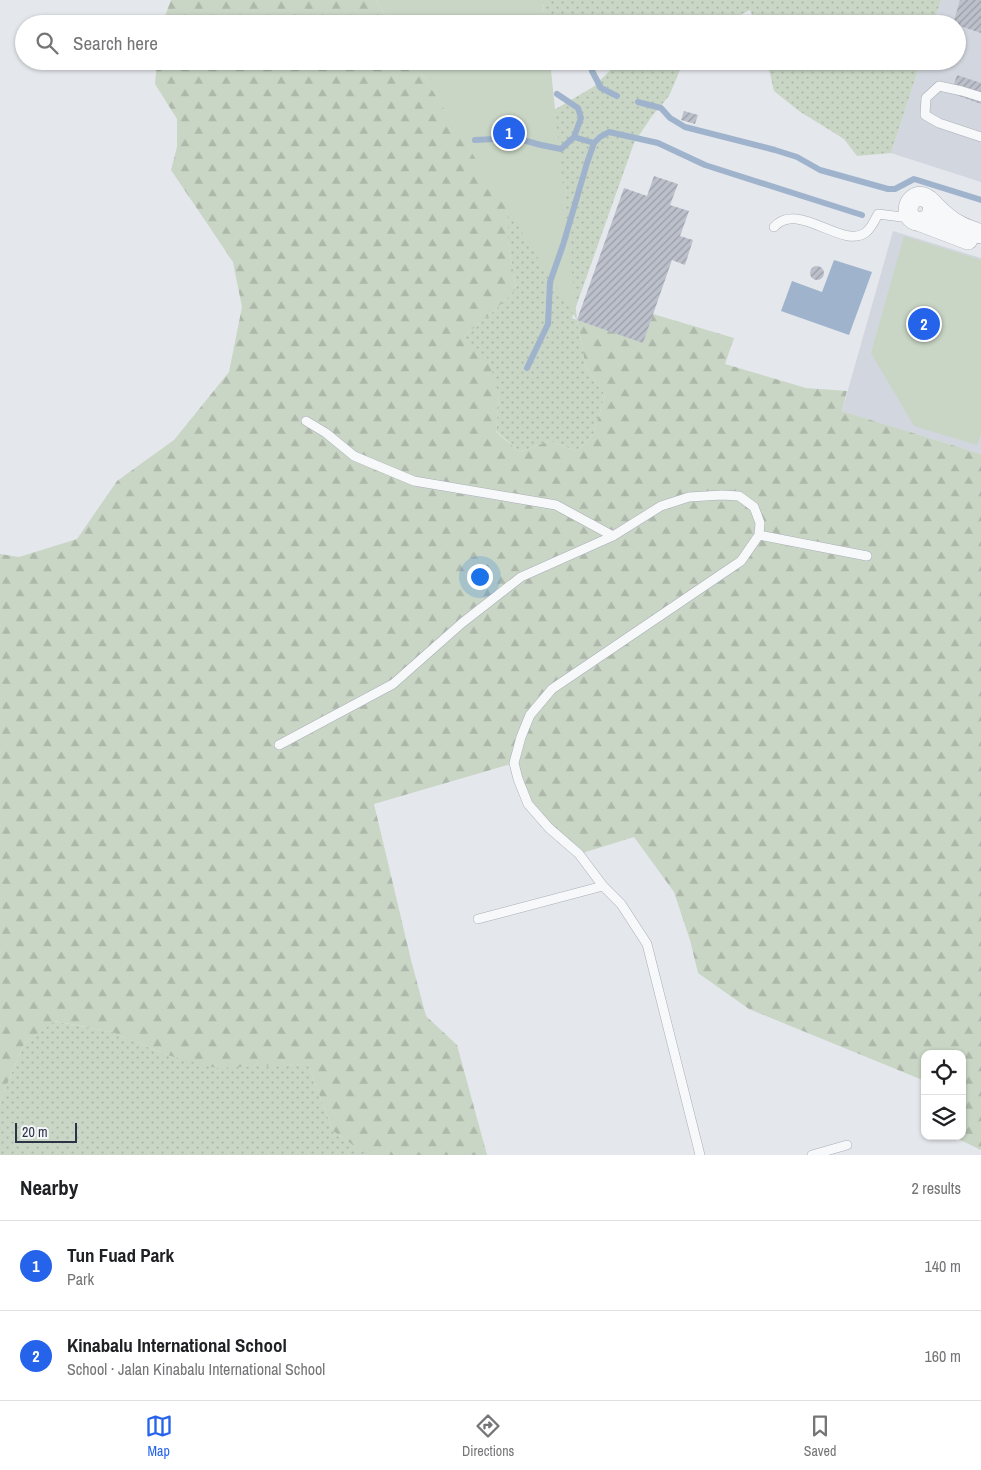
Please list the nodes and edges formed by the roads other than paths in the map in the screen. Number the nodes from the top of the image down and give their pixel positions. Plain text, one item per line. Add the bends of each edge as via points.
1 (981, 97) edge
2 (981, 136) edge
3 (915, 220) junction
4 (774, 227) dead end
5 (981, 234) edge
6 (981, 242) edge
7 (306, 421) dead end
8 (759, 535) junction
9 (613, 536) junction
10 (867, 556) dead end
11 (279, 745) dead end
12 (603, 886) junction
13 (478, 919) dead end
14 (847, 1145) dead end
15 (700, 1155) edge
16 (812, 1155) edge

1 - 2 lane via 939,86 926,98 925,115 939,123
3 - 4 lane via 878,214 865,233 852,237 789,218 779,221
3 - 5 street via 923,222 929,219 932,203 959,225
3 - 6 street via 970,241
7 - 9 lane via 354,456 414,481 556,505
8 - 9 lane via 760,523 754,506 739,496 722,495 689,497 660,506
8 - 10 lane
8 - 12 lane via 742,561 552,688 530,716 514,763 528,804 548,828 579,854
9 - 11 lane via 521,577 462,623 393,684
12 - 13 lane
12 - 15 lane via 621,904 647,944
14 - 16 lane

